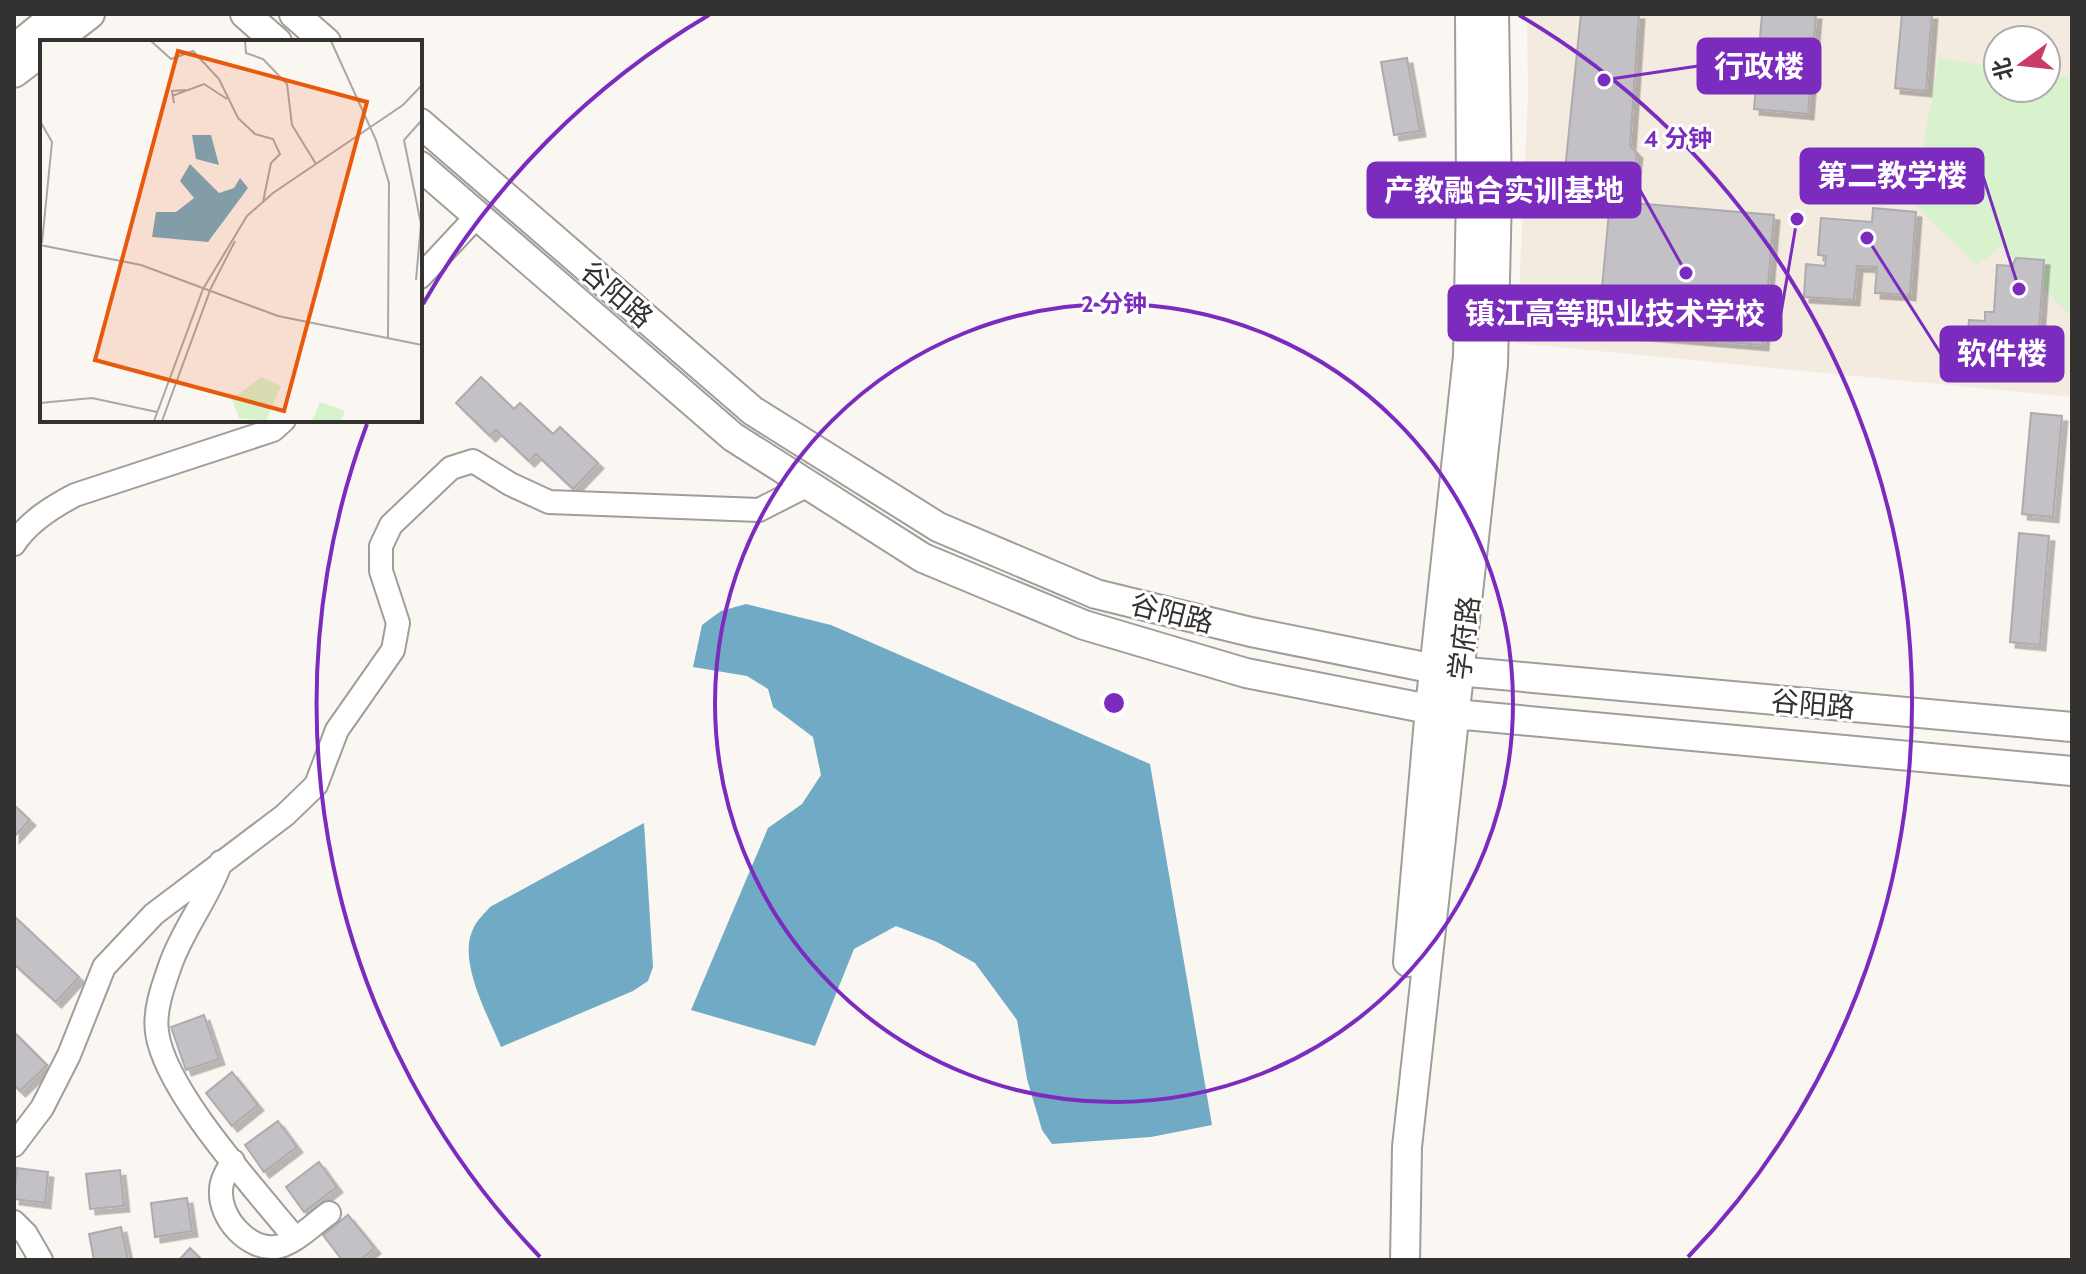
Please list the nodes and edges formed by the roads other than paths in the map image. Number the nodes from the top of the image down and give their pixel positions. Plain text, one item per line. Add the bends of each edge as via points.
1 (57, 14) edge
2 (90, 14) edge
3 (245, 14) edge
4 (294, 14) edge
5 (1470, 14) edge
6 (1494, 14) edge
7 (57, 40) edge
8 (275, 40) edge
9 (324, 40) edge
10 (14, 49) edge
11 (40, 54) edge
12 (14, 73) edge
13 (422, 125) edge
14 (422, 168) edge
15 (477, 216) junction
16 (422, 275) edge
17 (282, 422) edge
18 (808, 485) junction
19 (14, 544) edge
20 (1448, 671) junction
21 (1442, 711) junction
22 (2072, 727) edge
23 (2072, 771) edge
24 (221, 862) junction
25 (14, 1145) edge
26 (233, 1161) junction
27 (329, 1213) dead end
28 (14, 1222) edge
29 (295, 1238) junction
30 (41, 1260) edge
31 (1390, 1260) edge
32 (1405, 1260) edge

1 - 10 main road
2 - 7 main road
3 - 8 main road
4 - 9 main road
5 - 20 main road, 学府路 via 1468,356
6 - 20 main road, 学府路 via 1493,365
11 - 12 main road
13 - 20 main road, 谷阳路 via 753,411 938,527 1096,594
14 - 15 main road, 谷阳路
15 - 16 lane
15 - 18 main road, 谷阳路 via 733,437
17 - 19 lane via 273,430 75,495 51,508
18 - 21 main road, 谷阳路 via 923,558 1084,625 1246,673
18 - 24 lane via 759,510 549,502 473,461 451,468 391,525 381,546 381,571 398,623 393,650 337,730 316,785
20 - 21 main road, 学府路
20 - 22 main road, 谷阳路
21 - 23 main road, 谷阳路
21 - 31 main road, 学府路 via 1392,1152
21 - 32 main road, 学府路 via 1407,1147
24 - 25 lane via 154,914 104,967 69,1055 42,1108
24 - 26 lane via 171,962 156,1028 162,1058
26 - 29 lane
26 - 29 lane via 221,1190 226,1216 263,1247 280,1247
27 - 29 lane
28 - 30 lane

